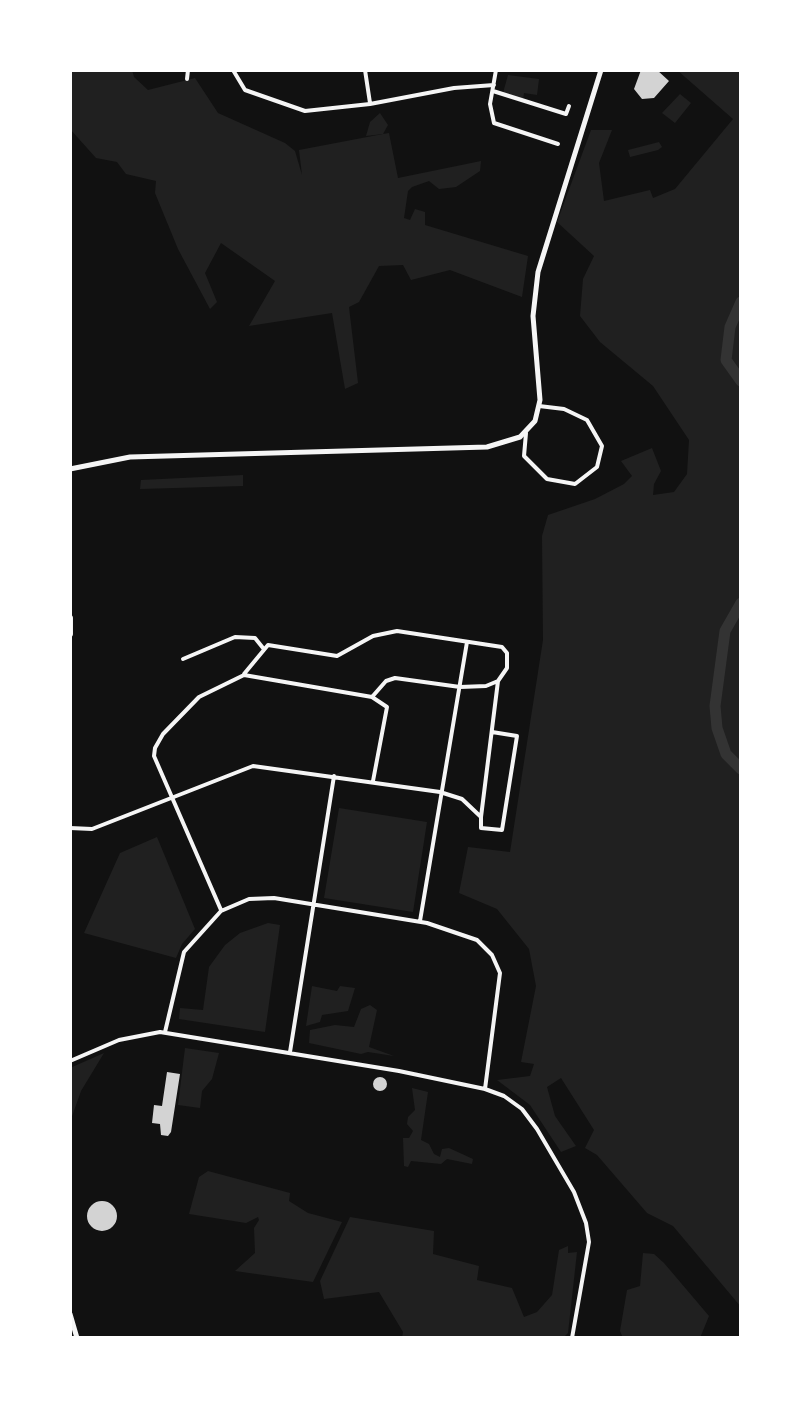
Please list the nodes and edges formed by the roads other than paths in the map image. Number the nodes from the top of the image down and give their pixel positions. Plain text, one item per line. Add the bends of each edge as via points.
1 (188, 70) edge
2 (233, 70) edge
3 (365, 70) edge
4 (496, 70) edge
5 (601, 70) edge
6 (187, 79) dead end
7 (494, 88) junction
8 (370, 104) junction
9 (569, 106) dead end
10 (558, 144) dead end
11 (539, 406) junction
12 (526, 432) junction
13 (70, 469) edge
14 (70, 618) edge
15 (70, 634) edge
16 (467, 642) junction
17 (263, 648) junction
18 (183, 659) dead end
19 (244, 675) junction
20 (498, 681) junction
21 (460, 687) junction
22 (372, 697) junction
23 (492, 732) junction
24 (334, 776) junction
25 (373, 781) junction
26 (440, 792) junction
27 (170, 798) junction
28 (481, 817) junction
29 (70, 828) edge
30 (315, 905) junction
31 (221, 911) junction
32 (420, 921) junction
33 (165, 1032) junction
34 (290, 1052) junction
35 (70, 1061) edge
36 (485, 1089) junction
37 (70, 1314) edge
38 (77, 1338) edge
39 (572, 1338) edge

1 - 6 street
2 - 8 street via 245,90 305,111
3 - 8 street
4 - 7 street
5 - 11 main road via 538,272 533,316
7 - 8 street via 454,88
7 - 9 street via 566,114
7 - 10 street via 494,123
11 - 12 main road
11 - 12 street via 564,409 587,420 602,446 597,467 575,484 547,479 524,456
12 - 13 main road via 487,447 130,457
14 - 15 main road
16 - 17 street via 397,631 373,636 337,656
16 - 20 street via 502,647 507,653 507,668
16 - 21 street
17 - 18 street via 255,638 235,637
17 - 19 street
19 - 22 street
19 - 27 street via 199,697 155,748
20 - 21 street
20 - 23 street
21 - 22 street via 395,678
21 - 26 street
22 - 25 street via 387,707
23 - 28 street
23 - 28 street via 517,736 502,830 481,828
24 - 25 street
24 - 27 street via 253,766
24 - 30 street
25 - 26 street
26 - 28 street via 462,799
26 - 32 street
27 - 29 street via 92,829
27 - 31 street
30 - 31 street via 249,899
30 - 32 street
30 - 34 street
31 - 33 street via 184,952
32 - 36 street via 477,940 500,973
33 - 34 street
33 - 35 street via 128,1037
34 - 36 street
36 - 39 street via 515,1103 532,1122 574,1192 589,1238
37 - 38 main road

